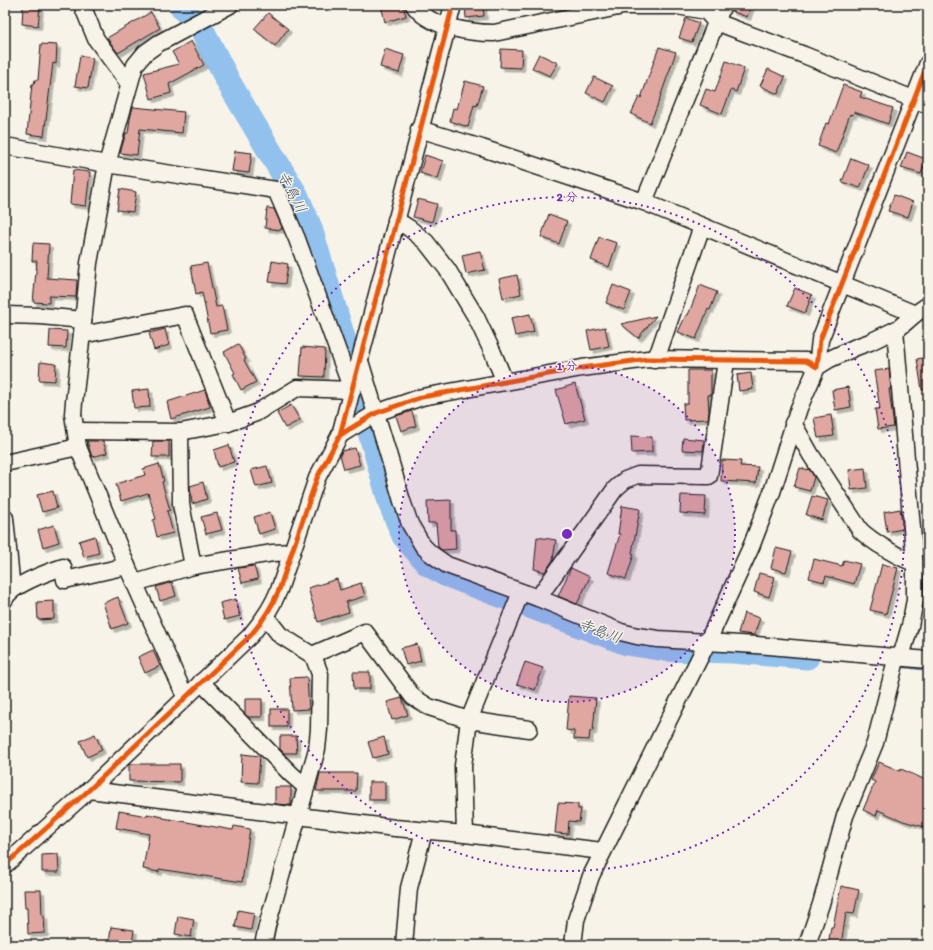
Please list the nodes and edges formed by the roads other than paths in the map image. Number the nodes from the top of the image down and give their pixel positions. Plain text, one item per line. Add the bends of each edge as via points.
1 (82, 5) edge
2 (414, 5) edge
3 (453, 5) edge
4 (723, 5) edge
5 (221, 7) edge
6 (716, 22) junction
7 (447, 26) junction
8 (928, 63) edge
9 (129, 84) junction
10 (921, 102) edge
11 (420, 129) junction
12 (5, 146) edge
13 (107, 164) junction
14 (644, 202) junction
15 (396, 220) junction
16 (702, 226) junction
17 (841, 284) junction
18 (921, 310) edge
19 (5, 315) edge
20 (83, 328) junction
21 (895, 330) junction
22 (654, 360) junction
23 (360, 361) junction
24 (726, 361) junction
25 (818, 367) junction
26 (504, 382) junction
27 (352, 390) junction
28 (376, 413) junction
29 (228, 423) junction
30 (793, 424) junction
31 (76, 431) junction
32 (180, 432) junction
33 (340, 435) junction
34 (78, 447) junction
35 (5, 463) edge
36 (5, 518) edge
37 (292, 552) junction
38 (915, 563) junction
39 (128, 566) junction
40 (193, 566) junction
41 (135, 583) junction
42 (8, 595) edge
43 (518, 598) junction
44 (538, 598) junction
45 (265, 616) junction
46 (704, 647) junction
47 (312, 656) junction
48 (928, 660) edge
49 (897, 661) junction
50 (201, 682) junction
51 (185, 696) junction
52 (469, 720) junction
53 (529, 729) dead end
54 (306, 787) junction
55 (89, 790) junction
56 (298, 816) junction
57 (424, 830) junction
58 (465, 834) junction
59 (602, 851) junction
60 (5, 865) edge
61 (263, 945) edge
62 (404, 945) edge
63 (573, 945) edge
64 (807, 945) edge

1 - 9 street via 96,39
2 - 7 street via 425,17
3 - 7 street
4 - 6 street
5 - 9 street via 145,53 135,65
6 - 7 street via 706,12 676,6 623,6 494,33 476,33
6 - 10 street
6 - 14 street
7 - 11 street
8 - 10 street
9 - 13 street
10 - 17 street
11 - 14 street
11 - 15 street
12 - 13 street
13 - 20 street via 89,263
13 - 27 street via 276,190 297,239
14 - 16 street
15 - 23 street
15 - 26 street via 426,242 447,269 476,318
16 - 17 street
16 - 22 street
17 - 18 street
17 - 25 street via 820,340
18 - 21 street
19 - 20 street via 41,316
20 - 29 street via 185,315
20 - 31 street via 73,414
21 - 25 street
21 - 38 street
22 - 24 street
22 - 26 street via 582,368
23 - 27 street
23 - 28 street
24 - 25 street via 806,361
24 - 44 street via 709,476 638,476 625,480 615,489
25 - 30 street
26 - 28 street via 422,397
27 - 29 street via 297,388 256,413
27 - 33 street
28 - 33 street
28 - 43 street via 410,524 423,546 447,566
29 - 32 street
30 - 38 street via 810,455 860,530 905,560
30 - 46 street via 758,528
31 - 32 street
31 - 34 street
32 - 40 street via 181,504
33 - 37 street via 317,478
34 - 35 street
34 - 39 street
36 - 42 street
37 - 40 street
37 - 45 street via 279,590
38 - 49 street via 916,600 910,626
39 - 41 street
39 - 42 street via 65,580 63,567 27,581
40 - 41 street
41 - 51 street
43 - 44 street
43 - 52 street
44 - 46 street via 621,632
45 - 47 street via 280,635
45 - 50 street via 250,636
46 - 49 street via 756,645
46 - 59 street
47 - 52 street via 365,632 413,696 429,707
47 - 54 street via 320,674 319,729 316,755
48 - 49 street
49 - 64 street via 875,743 845,816
50 - 51 street
50 - 54 street
51 - 55 street
52 - 53 street
52 - 58 street via 463,766
54 - 56 street
55 - 56 street
55 - 60 street
56 - 57 street
56 - 61 street
57 - 58 street
57 - 62 street via 408,888
58 - 59 street
59 - 63 street via 590,876 576,920

